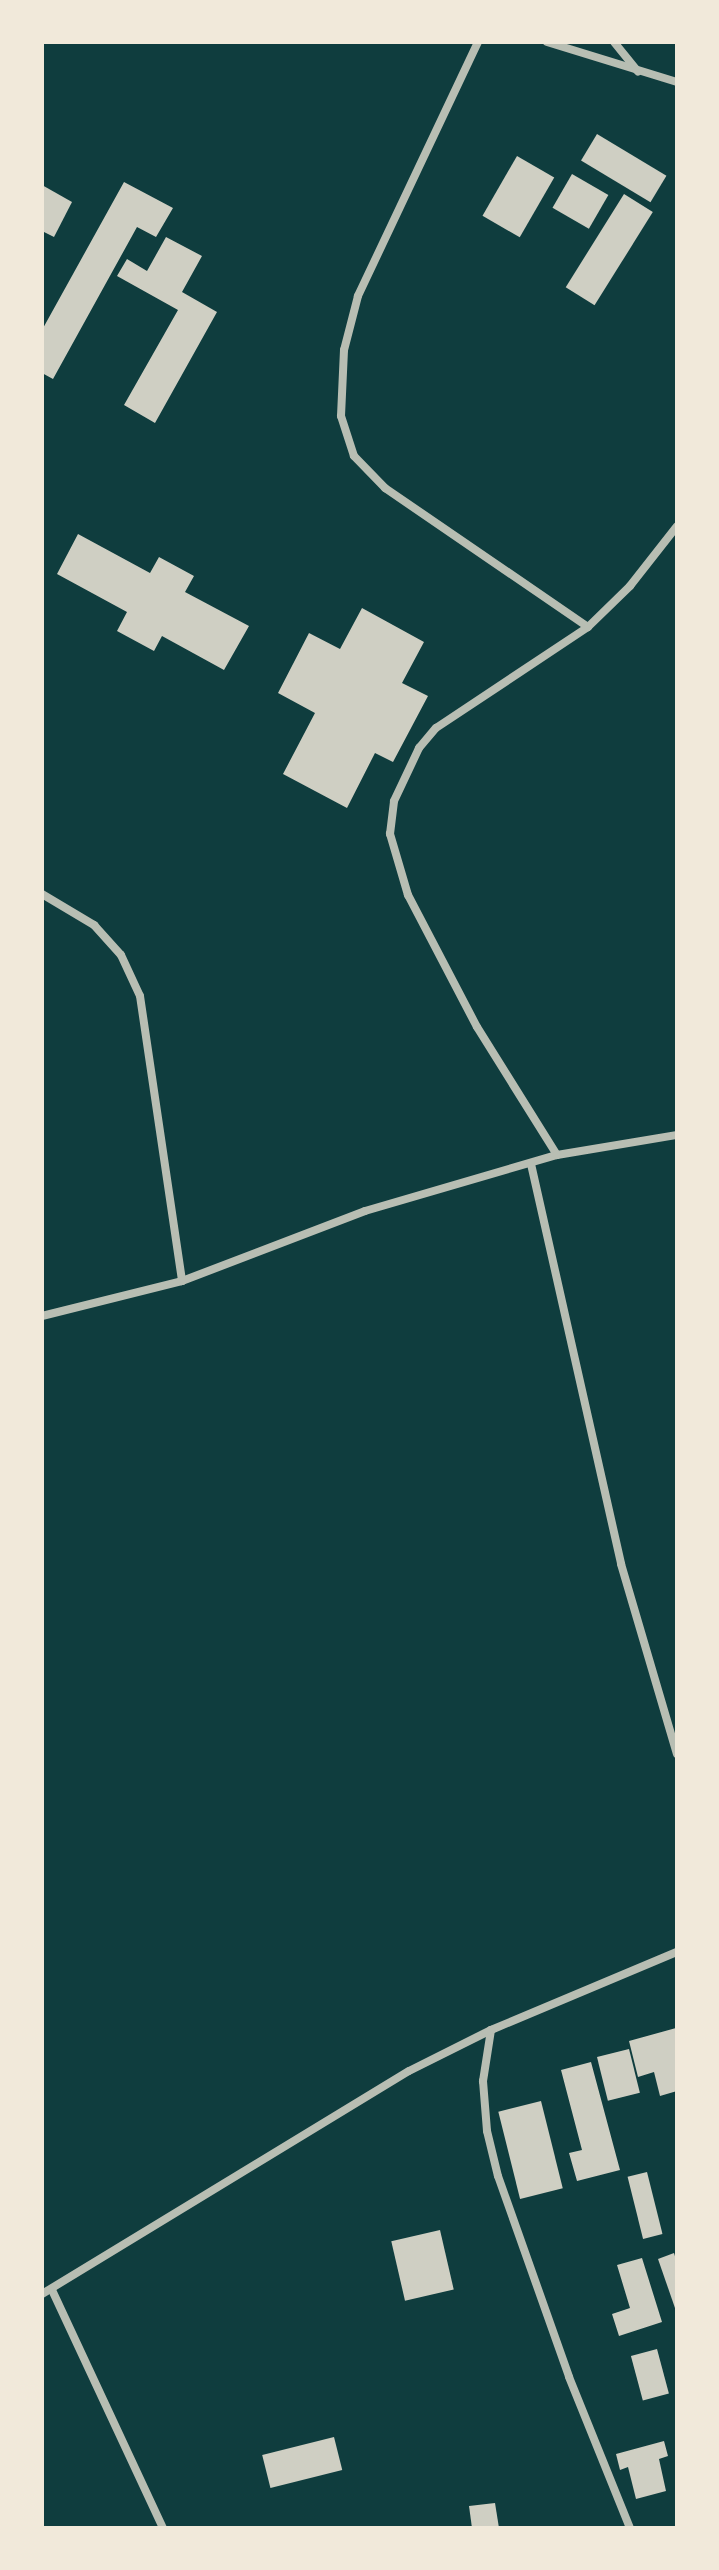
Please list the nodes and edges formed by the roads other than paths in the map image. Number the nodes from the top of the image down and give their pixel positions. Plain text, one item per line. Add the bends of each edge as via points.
1 (478, 42) edge
2 (547, 42) edge
3 (614, 42) edge
4 (639, 72) junction
5 (677, 82) edge
6 (677, 526) edge
7 (588, 627) junction
8 (42, 894) edge
9 (677, 1135) edge
10 (557, 1155) junction
11 (531, 1164) junction
12 (182, 1281) junction
13 (42, 1316) edge
14 (677, 1754) edge
15 (677, 1952) edge
16 (491, 2030) junction
17 (52, 2290) junction
18 (42, 2294) edge
19 (163, 2528) edge
20 (630, 2528) edge

1 - 7 street via 358,296 344,350 341,416 354,456 385,488
2 - 4 street
3 - 4 street
4 - 5 street
6 - 7 street via 630,586
7 - 10 street via 436,728 403,778 390,820 396,859 440,961
8 - 12 street via 94,925 121,955 140,996
9 - 10 street
10 - 11 street
11 - 12 street via 365,1211
11 - 14 street via 617,1550
12 - 13 street
15 - 16 street
16 - 17 street via 409,2071
16 - 20 street via 483,2081 498,2176 569,2377
17 - 18 street
17 - 19 street

